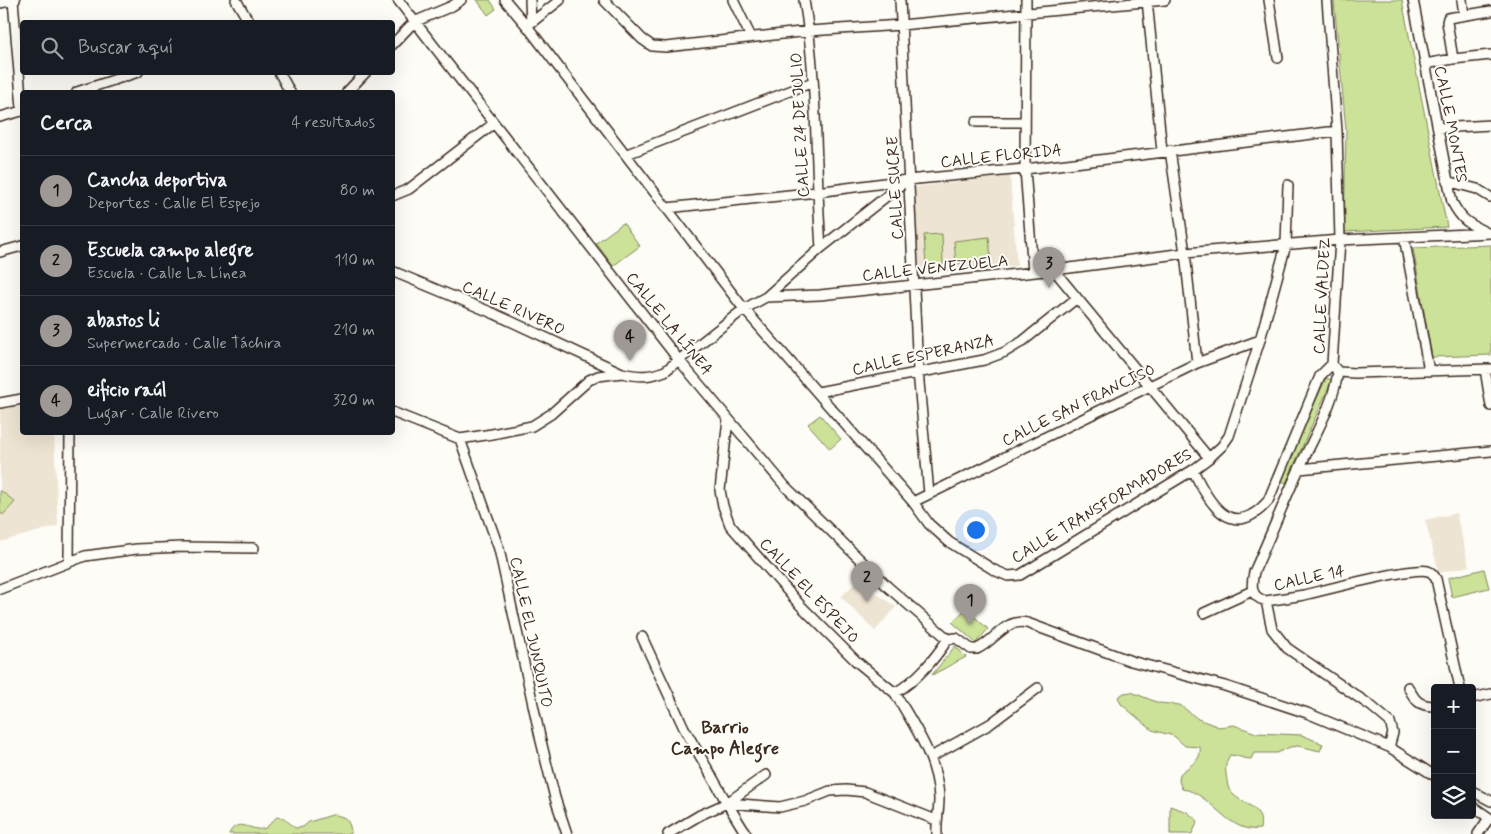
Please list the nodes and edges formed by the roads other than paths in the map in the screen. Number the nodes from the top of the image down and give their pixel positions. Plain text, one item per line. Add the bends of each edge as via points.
1 (13, 0) edge
2 (236, 0) edge
3 (398, 0) edge
4 (461, 0) edge
5 (505, 0) edge
6 (530, 0) edge
7 (560, 0) edge
8 (604, 0) edge
9 (733, 0) edge
10 (804, 0) edge
11 (900, 0) edge
12 (1026, 0) edge
13 (1147, 0) edge
14 (1165, 0) edge
15 (1269, 0) edge
16 (1327, 0) edge
17 (1413, 0) edge
18 (1462, 0) edge
19 (0, 3) edge
20 (1491, 11) edge
21 (1025, 13) junction
22 (1464, 15) junction
23 (248, 20) edge
24 (414, 22) junction
25 (529, 24) junction
26 (901, 25) junction
27 (809, 31) junction
28 (751, 37) junction
29 (395, 42) edge
30 (1491, 55) edge
31 (1278, 58) dead end
32 (1453, 59) junction
33 (1425, 64) junction
34 (129, 75) edge
35 (280, 75) edge
36 (363, 75) edge
37 (813, 82) junction
38 (20, 90) edge
39 (83, 90) edge
40 (289, 90) edge
41 (349, 90) edge
42 (20, 111) edge
43 (0, 117) edge
44 (976, 122) dead end
45 (1025, 122) junction
46 (494, 124) junction
47 (1491, 124) edge
48 (1438, 128) junction
49 (1337, 131) junction
50 (1166, 151) junction
51 (626, 154) junction
52 (1025, 169) junction
53 (908, 180) junction
54 (1447, 181) junction
55 (1288, 185) dead end
56 (817, 192) junction
57 (395, 195) edge
58 (1490, 197) edge
59 (667, 208) junction
60 (1489, 233) edge
61 (1404, 237) junction
62 (1340, 240) junction
63 (1286, 245) junction
64 (20, 247) edge
65 (821, 248) junction
66 (0, 252) edge
67 (1184, 253) junction
68 (1054, 270) junction
69 (395, 272) edge
70 (1033, 272) junction
71 (915, 284) junction
72 (766, 297) junction
73 (1078, 298) junction
74 (744, 308) junction
75 (1260, 340) junction
76 (678, 359) junction
77 (1197, 363) junction
78 (1335, 368) junction
79 (1488, 369) edge
80 (918, 371) junction
81 (1430, 371) junction
82 (622, 373) junction
83 (1150, 386) junction
84 (818, 392) junction
85 (20, 399) edge
86 (0, 403) edge
87 (1491, 406) edge
88 (395, 413) edge
89 (728, 419) junction
90 (70, 435) edge
91 (460, 439) junction
92 (1491, 451) edge
93 (1210, 458) junction
94 (1299, 469) junction
95 (1193, 470) junction
96 (928, 494) junction
97 (913, 502) junction
98 (254, 548) dead end
99 (69, 562) junction
100 (0, 589) edge
101 (1252, 591) junction
102 (1266, 601) junction
103 (1204, 613) dead end
104 (642, 637) dead end
105 (948, 639) junction
106 (1459, 684) edge
107 (1408, 687) dead end
108 (1038, 688) dead end
109 (895, 693) junction
110 (1491, 694) edge
111 (1476, 697) edge
112 (1431, 706) edge
113 (1389, 747) junction
114 (931, 757) junction
115 (1432, 774) edge
116 (766, 775) dead end
117 (1476, 793) edge
118 (1491, 801) edge
119 (727, 803) junction
120 (1476, 809) edge
121 (1490, 818) edge
122 (936, 820) junction
123 (567, 834) edge
124 (668, 834) edge
125 (746, 834) edge
126 (936, 834) edge
127 (1478, 834) edge

1 - 19 street
1 - 38 street
2 - 23 street
3 - 24 street, CALLE LA LÍNEA
4 - 24 street
5 - 25 street
6 - 25 street
7 - 25 street
8 - 28 street via 652,46
9 - 28 street
10 - 27 street, CALLE 24 DE JULIO
11 - 26 street, CALLE SUCRE
12 - 21 street
13 - 14 street
13 - 21 street
13 - 50 street
15 - 31 street
16 - 49 street, CALLE VALDEZ
17 - 33 street, CALLE MONTES
18 - 22 street
20 - 22 street
21 - 26 street
21 - 45 street
22 - 32 street via 1447,20
24 - 29 street
24 - 46 street, CALLE LA LÍNEA
25 - 51 street
26 - 27 street
26 - 53 street, CALLE SUCRE
27 - 28 street
27 - 37 street, CALLE 24 DE JULIO
30 - 32 street
32 - 33 street
33 - 48 street, CALLE MONTES
34 - 39 street
35 - 40 street
36 - 41 street
37 - 51 street
37 - 56 street, CALLE 24 DE JULIO
42 - 43 street
44 - 45 street
45 - 52 street
46 - 57 street via 409,189
46 - 76 street, CALLE LA LÍNEA
47 - 48 street
48 - 54 street, CALLE MONTES
49 - 50 street, CALLE FLORIDA
49 - 62 street, CALLE VALDEZ
50 - 52 street, CALLE FLORIDA
50 - 67 street
51 - 59 street
52 - 53 street, CALLE FLORIDA
52 - 70 street
53 - 56 street, CALLE FLORIDA
53 - 65 street
53 - 71 street, CALLE SUCRE
54 - 58 street via 1477,189
54 - 60 street, CALLE MONTES via 1452,202 1460,216
55 - 63 street, CALLE TRANSFORMADORES
56 - 59 street, CALLE FLORIDA
56 - 65 street, CALLE 24 DE JULIO
59 - 74 street
60 - 61 street, CALLE VENEZUELA
61 - 62 street, CALLE VENEZUELA
61 - 81 street
62 - 63 street, CALLE VENEZUELA
62 - 78 street, CALLE VALDEZ
63 - 67 street, CALLE VENEZUELA
63 - 75 street, CALLE TRANSFORMADORES
64 - 66 street
65 - 72 street
67 - 68 street, CALLE VENEZUELA
67 - 77 street
68 - 70 street, CALLE VENEZUELA
68 - 73 street
69 - 82 street, CALLE RIVERO
70 - 71 street, CALLE VENEZUELA
71 - 72 street, CALLE VENEZUELA via 820,295
71 - 80 street, CALLE SUCRE
72 - 74 street, CALLE VENEZUELA
73 - 80 street, CALLE ESPERANZA via 1005,352 984,360
73 - 83 street
74 - 76 street, CALLE VENEZUELA
74 - 84 street, CALLE TRANSFORMADORES
75 - 77 street, CALLE SAN FRANCISO
75 - 93 street, CALLE TRANSFORMADORES via 1229,436
76 - 82 street, CALLE VENEZUELA via 652,376
76 - 89 street, CALLE LA LÍNEA
77 - 83 street, CALLE SAN FRANCISO
78 - 81 street
78 - 94 street, CALLE 14 via 1336,387
78 - 95 street, CALLE VALDEZ via 1320,376 1268,501 1259,511 1245,519 1234,520 1220,512 1209,500
79 - 81 street
79 - 87 street
80 - 84 street, CALLE ESPERANZA
80 - 96 street, CALLE SUCRE
82 - 91 street via 589,380 551,414 532,426
83 - 93 street
83 - 96 street, CALLE SAN FRANCISO
84 - 97 street, CALLE TRANSFORMADORES
85 - 86 street
88 - 91 street
89 - 105 street, CALLE LA LÍNEA via 785,486 888,588
89 - 109 street, CALLE EL ESPEJO via 720,490 730,525 800,605 856,661
90 - 99 street
91 - 123 street, CALLE EL JUNQUITO via 499,549 541,741
92 - 94 street
93 - 95 street, CALLE TRANSFORMADORES
94 - 101 street, CALLE 14 via 1254,572
95 - 97 street, CALLE TRANSFORMADORES via 1020,575 1008,576 994,570 949,542 929,524
96 - 97 street, CALLE SAN FRANCISO
98 - 99 street via 137,549 85,556
99 - 100 street
101 - 102 street, CALLE 14
101 - 103 street
102 - 106 street, CALLE 14 via 1428,570 1436,579
102 - 113 street via 1272,629 1287,648 1364,700 1390,722 1393,733
104 - 119 street via 684,728
105 - 109 street via 929,666
105 - 113 street, CALLE LA LÍNEA via 956,638 971,649 977,649 1010,624 1027,623 1131,661 1289,707
107 - 112 street via 1418,702
108 - 114 street via 990,724
109 - 114 street
110 - 111 street
113 - 115 street
114 - 122 street via 939,800
116 - 119 street
117 - 118 street
119 - 122 street via 780,807 830,791 846,790 865,792
119 - 124 street
119 - 125 street
120 - 121 street
121 - 127 street
122 - 126 street

